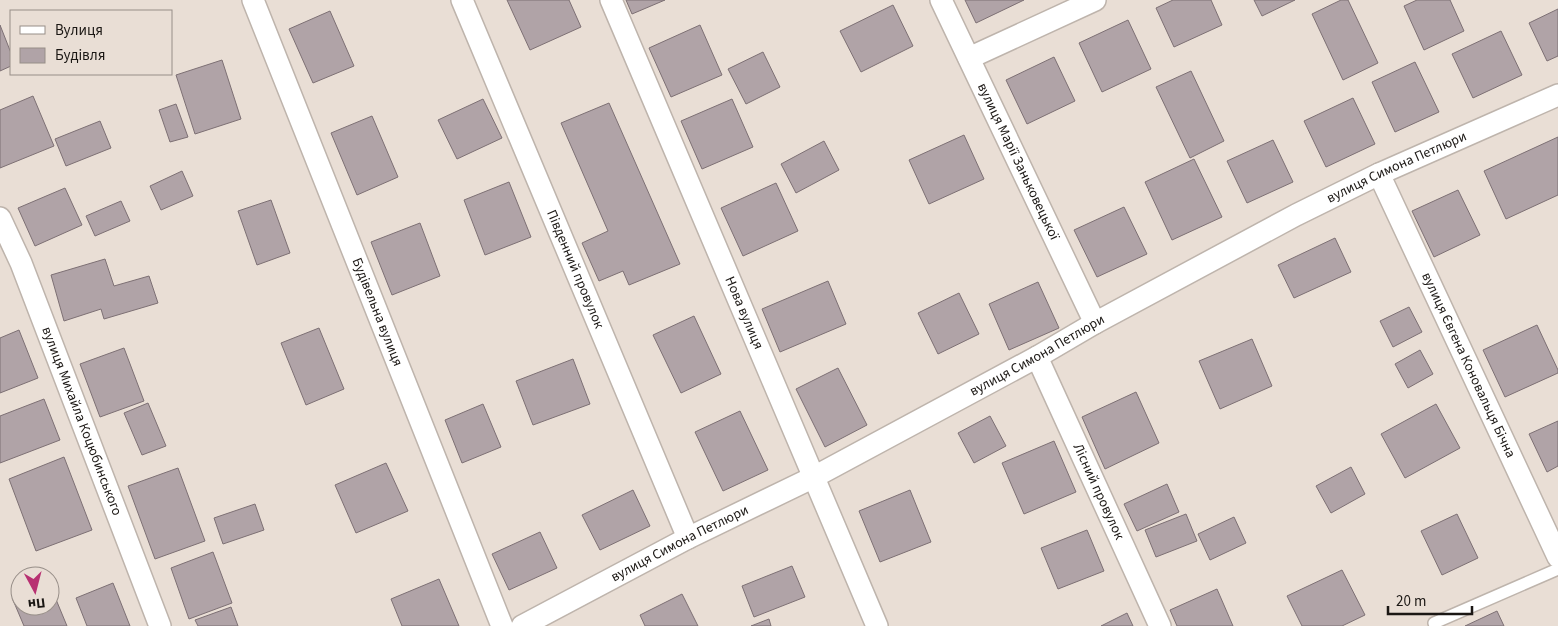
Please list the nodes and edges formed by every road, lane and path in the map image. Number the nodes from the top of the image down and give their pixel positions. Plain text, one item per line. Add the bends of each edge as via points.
1 (253, 0) edge
2 (462, 0) edge
3 (611, 0) edge
4 (941, 0) edge
5 (1096, 0) edge
6 (969, 58) junction
7 (1558, 95) edge
8 (1379, 174) junction
9 (0, 218) edge
10 (1095, 323) junction
11 (1037, 357) junction
12 (814, 477) junction
13 (688, 538) junction
14 (1558, 557) edge
15 (1558, 569) edge
16 (1434, 622) dead end
17 (160, 626) edge
18 (502, 626) edge
19 (522, 626) edge
20 (877, 626) edge
21 (1160, 626) edge

1 - 18 street, Будівельна вулиця
2 - 13 street, Південний провулок
3 - 12 street, Нова вулиця
4 - 6 street, вулиця Марії Заньковецької
5 - 6 street
6 - 10 street, вулиця Марії Заньковецької
7 - 8 street, вулиця Симона Петлюри
8 - 10 street, вулиця Симона Петлюри
8 - 14 street, вулиця Євгена Коновальця Бічна
9 - 17 street, вулиця Михайла Коцюбинського via 21,263
10 - 11 street, вулиця Симона Петлюри
11 - 12 street, вулиця Симона Петлюри
11 - 21 street, Лісний провулок
12 - 13 street, вулиця Симона Петлюри
12 - 20 street, Нова вулиця
13 - 19 street, вулиця Симона Петлюри
15 - 16 lane

